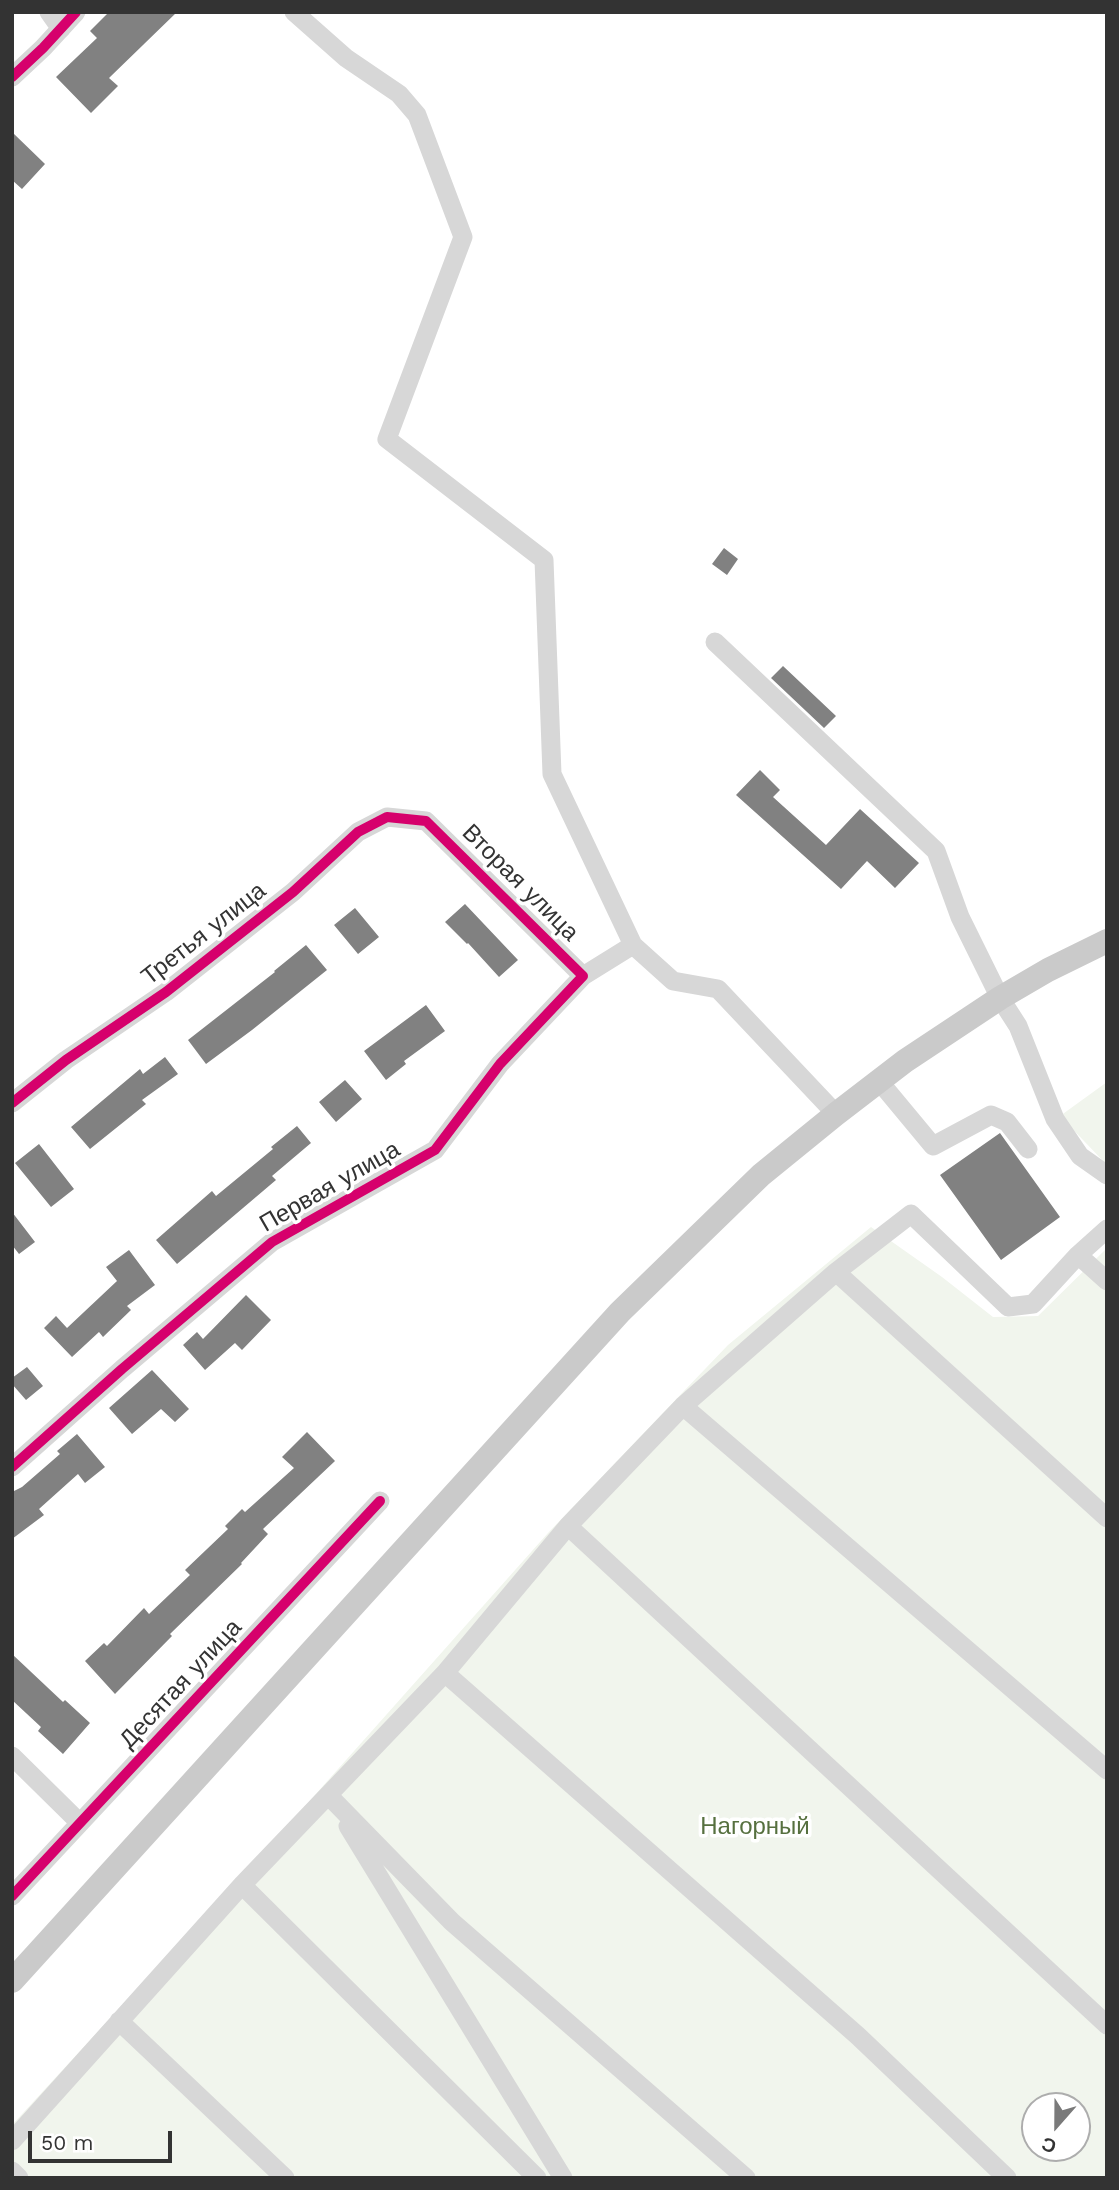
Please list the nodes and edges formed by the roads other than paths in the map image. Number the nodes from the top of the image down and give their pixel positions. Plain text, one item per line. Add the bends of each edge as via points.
1 (49, 12) edge
2 (76, 12) edge
3 (294, 12) edge
4 (61, 29) junction
5 (12, 77) edge
6 (715, 642) dead end
7 (426, 821) joint
8 (1107, 942) edge
9 (633, 944) junction
10 (583, 976) junction
11 (1000, 998) junction
12 (879, 1081) junction
13 (12, 1103) edge
14 (836, 1114) junction
15 (1028, 1149) dead end
16 (1107, 1175) edge
17 (1107, 1229) edge
18 (1078, 1255) junction
19 (836, 1272) junction
20 (1107, 1281) edge
21 (683, 1406) junction
22 (12, 1468) edge
23 (380, 1501) dead end
24 (1107, 1518) edge
25 (568, 1526) junction
26 (445, 1673) junction
27 (12, 1756) edge
28 (1107, 1770) edge
29 (330, 1796) junction
30 (80, 1822) junction
31 (242, 1885) junction
32 (12, 1896) edge
33 (12, 1981) edge
34 (119, 2021) junction
35 (1107, 2025) edge
36 (12, 2141) edge
37 (12, 2171) edge
38 (19, 2178) edge
39 (285, 2178) edge
40 (537, 2178) edge
41 (563, 2178) edge
42 (746, 2178) edge
43 (1007, 2178) edge

1 - 4 street
2 - 4 street
3 - 9 street via 346,58 399,94 417,115 463,237 387,439 544,560 552,774
4 - 5 street
6 - 11 street via 936,851 960,918
7 - 10 street, Вторая улица
7 - 13 street, Третья улица via 387,817 358,832 293,892 198,967
8 - 11 main road
9 - 10 street, Первая улица
9 - 14 street via 673,981 718,989
10 - 22 street, Первая улица via 500,1064 435,1150 272,1242
11 - 12 main road
11 - 16 street via 1018,1026 1055,1119 1080,1156
12 - 14 main road
12 - 15 street via 933,1146 992,1115 1007,1122
14 - 33 main road via 761,1175 620,1312
17 - 18 street
18 - 19 street via 1033,1304 1009,1307 911,1214
18 - 20 street
19 - 21 street
19 - 24 street
21 - 25 street
21 - 28 street
23 - 30 street, Десятая улица
25 - 26 street
25 - 35 street
26 - 29 street
26 - 43 street via 859,2036
27 - 30 street
29 - 31 street
29 - 41 street
29 - 42 street via 452,1922
30 - 32 street, Десятая улица
31 - 34 street
31 - 40 street
34 - 36 street
34 - 39 street
37 - 38 street

